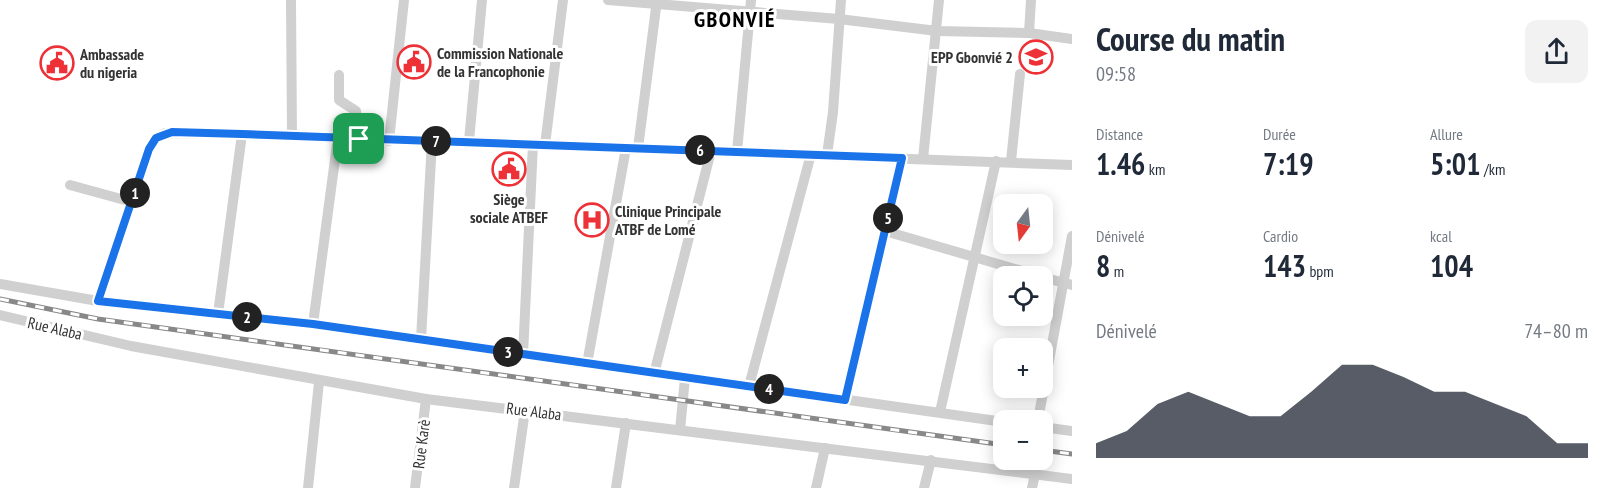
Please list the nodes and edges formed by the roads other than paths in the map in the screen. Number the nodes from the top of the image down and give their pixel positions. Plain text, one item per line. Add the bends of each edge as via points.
1 (291, 0) edge
2 (404, 0) edge
3 (482, 0) edge
4 (563, 0) edge
5 (608, 0) edge
6 (841, 0) edge
7 (939, 0) edge
8 (1030, 0) edge
9 (657, 3) edge
10 (751, 6) edge
11 (839, 19) junction
12 (937, 31) junction
13 (1029, 33) junction
14 (1072, 39) edge
15 (1020, 74) dead end
16 (339, 75) dead end
17 (242, 134) junction
18 (292, 135) junction
19 (338, 137) junction
20 (359, 139) junction
21 (389, 141) junction
22 (432, 141) junction
23 (468, 141) junction
24 (533, 144) junction
25 (545, 145) junction
26 (626, 148) junction
27 (638, 148) junction
28 (711, 151) junction
29 (737, 152) junction
30 (811, 154) junction
31 (827, 155) junction
32 (902, 158) junction
33 (923, 159) junction
34 (996, 161) junction
35 (1011, 161) junction
36 (1072, 165) edge
37 (70, 185) dead end
38 (132, 202) junction
39 (885, 231) junction
40 (1072, 236) edge
41 (973, 257) junction
42 (1005, 266) edge
43 (0, 284) edge
44 (1067, 284) edge
45 (98, 301) junction
46 (218, 314) junction
47 (0, 315) edge
48 (313, 324) junction
49 (421, 339) junction
50 (523, 354) junction
51 (587, 364) junction
52 (654, 374) junction
53 (685, 378) junction
54 (319, 382) junction
55 (749, 386) junction
56 (426, 399) junction
57 (845, 400) junction
58 (525, 410) junction
59 (1040, 410) edge
60 (939, 412) junction
61 (993, 420) edge
62 (626, 423) junction
63 (1053, 428) edge
64 (680, 430) junction
65 (1072, 431) edge
66 (825, 448) junction
67 (931, 459) junction
68 (1035, 474) junction
69 (1072, 479) edge
70 (308, 488) edge
71 (415, 488) edge
72 (514, 488) edge
73 (616, 488) edge
74 (816, 488) edge
75 (924, 488) edge
76 (1032, 488) edge

1 - 18 street
2 - 21 street
3 - 23 street
4 - 25 street
5 - 9 street
6 - 11 street
7 - 12 street
8 - 13 street
9 - 10 street
9 - 27 street
10 - 11 street
10 - 29 street
11 - 12 street
11 - 31 street
12 - 13 street
12 - 33 street
13 - 14 street
15 - 35 street
16 - 20 street via 339,100 356,111
17 - 18 street
17 - 38 street via 160,135 149,149
17 - 46 street
18 - 19 street
19 - 20 street
19 - 48 street
20 - 21 street
21 - 22 street
22 - 23 street
22 - 49 street
23 - 24 street
24 - 25 street
24 - 50 street
25 - 26 street
26 - 27 street
26 - 51 street
27 - 28 street
28 - 29 street
28 - 52 street
29 - 30 street
30 - 31 street
30 - 55 street
31 - 32 street
32 - 33 street
32 - 39 street
33 - 34 street
34 - 35 street
34 - 41 street
35 - 36 street
37 - 38 street
38 - 45 street
39 - 41 street
39 - 57 street
40 - 44 street
41 - 42 street
41 - 60 street
43 - 45 street
44 - 59 street
45 - 46 street
46 - 48 street
47 - 54 street, Rue Alaba via 131,346
48 - 49 street
49 - 50 street
50 - 51 street
51 - 52 street
52 - 53 street
53 - 55 street
53 - 64 street
54 - 56 street, Rue Alaba
54 - 70 street
55 - 57 street
56 - 58 street, Rue Alaba
56 - 71 street, Rue Karè
57 - 60 street
58 - 62 street, Rue Alaba
58 - 72 street
60 - 61 street
62 - 64 street, Rue Alaba
62 - 73 street
63 - 65 street
64 - 66 street, Rue Alaba
66 - 67 street, Rue Alaba
66 - 74 street
67 - 68 street, Rue Alaba
67 - 75 street
68 - 69 street, Rue Alaba
68 - 76 street

